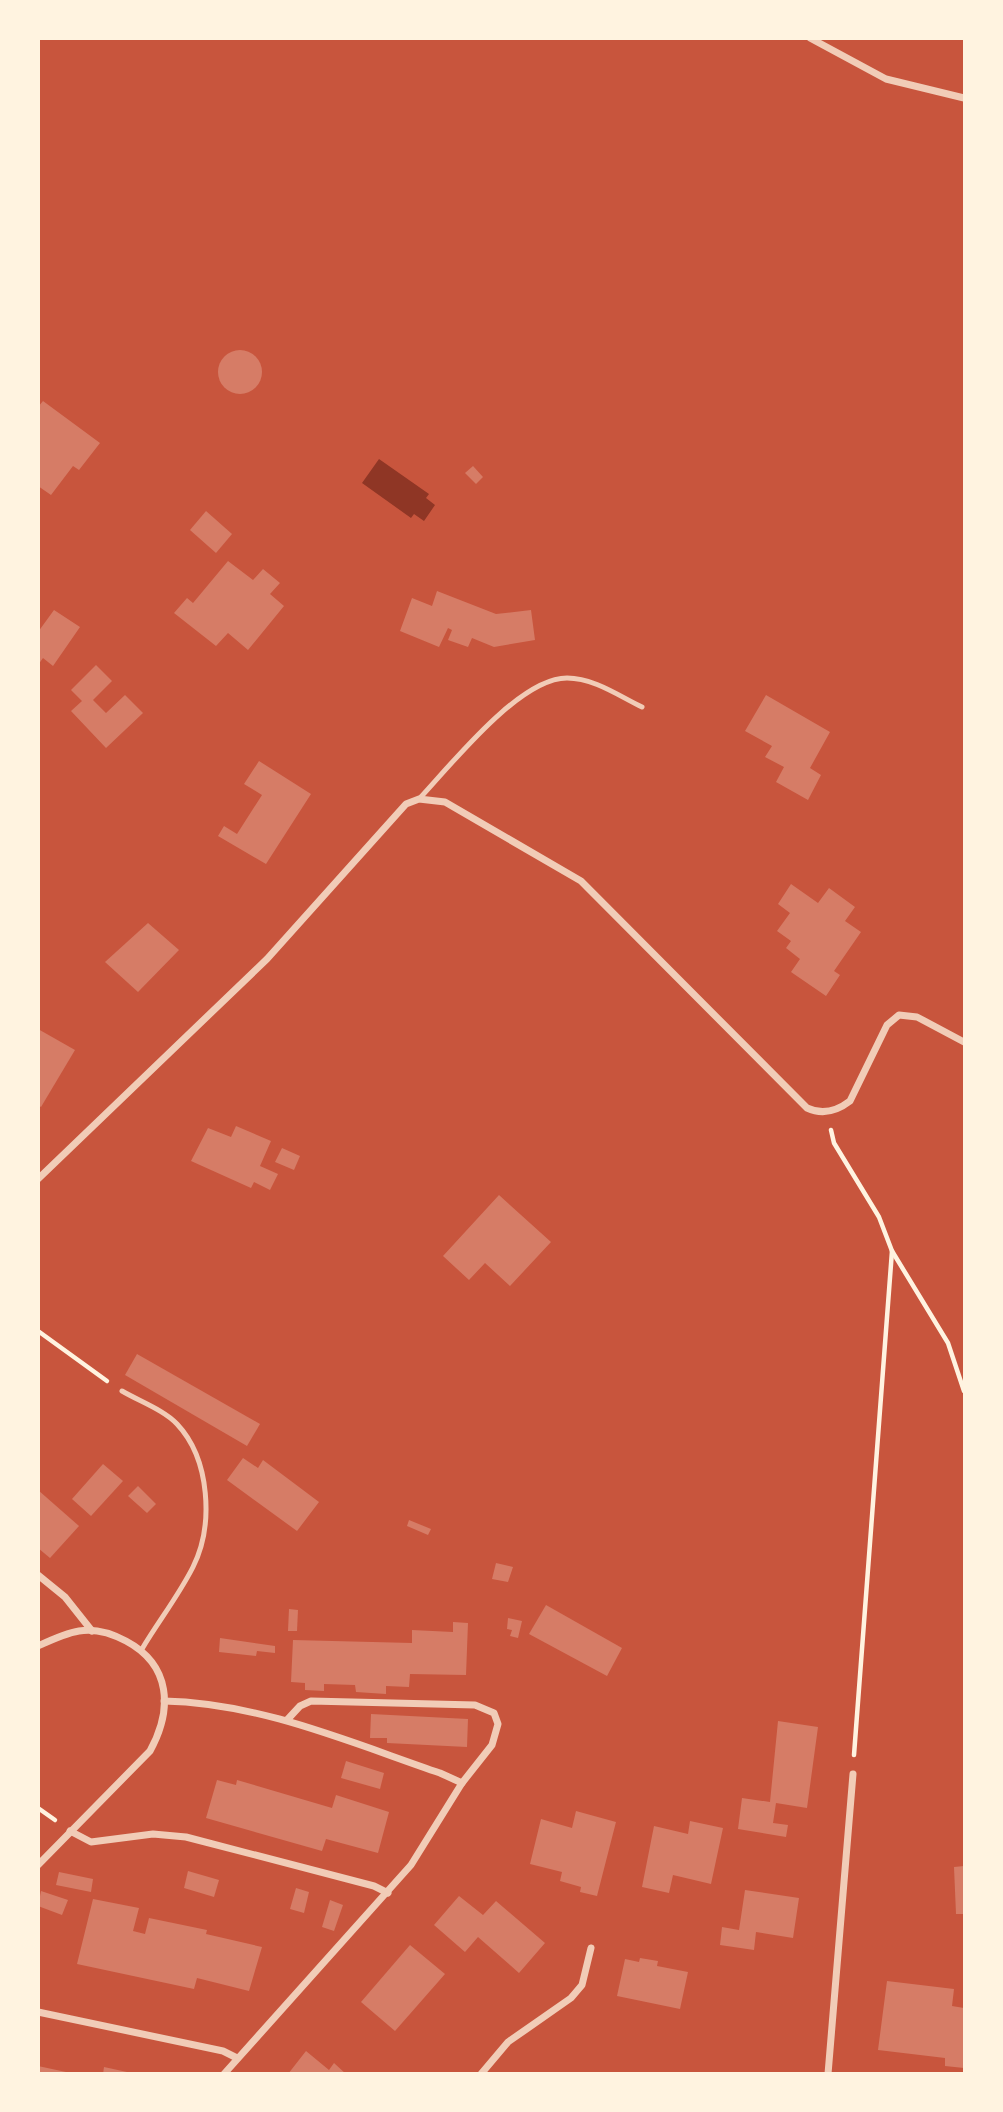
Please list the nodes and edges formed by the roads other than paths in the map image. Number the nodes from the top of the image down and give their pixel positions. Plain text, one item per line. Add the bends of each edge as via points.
1 (810, 38) edge
2 (964, 98) edge
3 (642, 707) dead end
4 (419, 799) junction
5 (964, 1042) edge
6 (38, 1179) edge
7 (122, 1391) road end
8 (38, 1575) edge
9 (92, 1631) junction
10 (38, 1646) edge
11 (142, 1649) junction
12 (164, 1701) junction
13 (287, 1720) junction
14 (853, 1774) road end
15 (462, 1783) junction
16 (70, 1831) junction
17 (38, 1865) edge
18 (388, 1893) junction
19 (591, 1948) dead end
20 (38, 2012) edge
21 (237, 2058) junction
22 (224, 2074) edge
23 (481, 2074) edge
24 (828, 2074) edge

1 - 2 street via 886,79
3 - 4 lane via 592,682 565,678 537,686 492,719
4 - 5 street via 445,802 581,881 807,1108 827,1111 850,1101 887,1025 899,1015 917,1017
4 - 6 street via 406,804 267,959
7 - 11 lane via 176,1422 197,1451 205,1484 204,1530 194,1565
8 - 9 street via 65,1597
9 - 10 street
9 - 11 street via 109,1631
11 - 12 street via 160,1671
12 - 13 street via 209,1702
12 - 16 street via 162,1728 150,1751
13 - 15 street
13 - 15 street via 311,1701 485,1708 494,1713 496,1735
14 - 24 street
15 - 18 street
16 - 17 street
16 - 18 street via 91,1842 153,1834 186,1837
18 - 21 street
19 - 23 street via 582,1985 571,1998 508,2042
20 - 21 street via 223,2051
21 - 22 street

